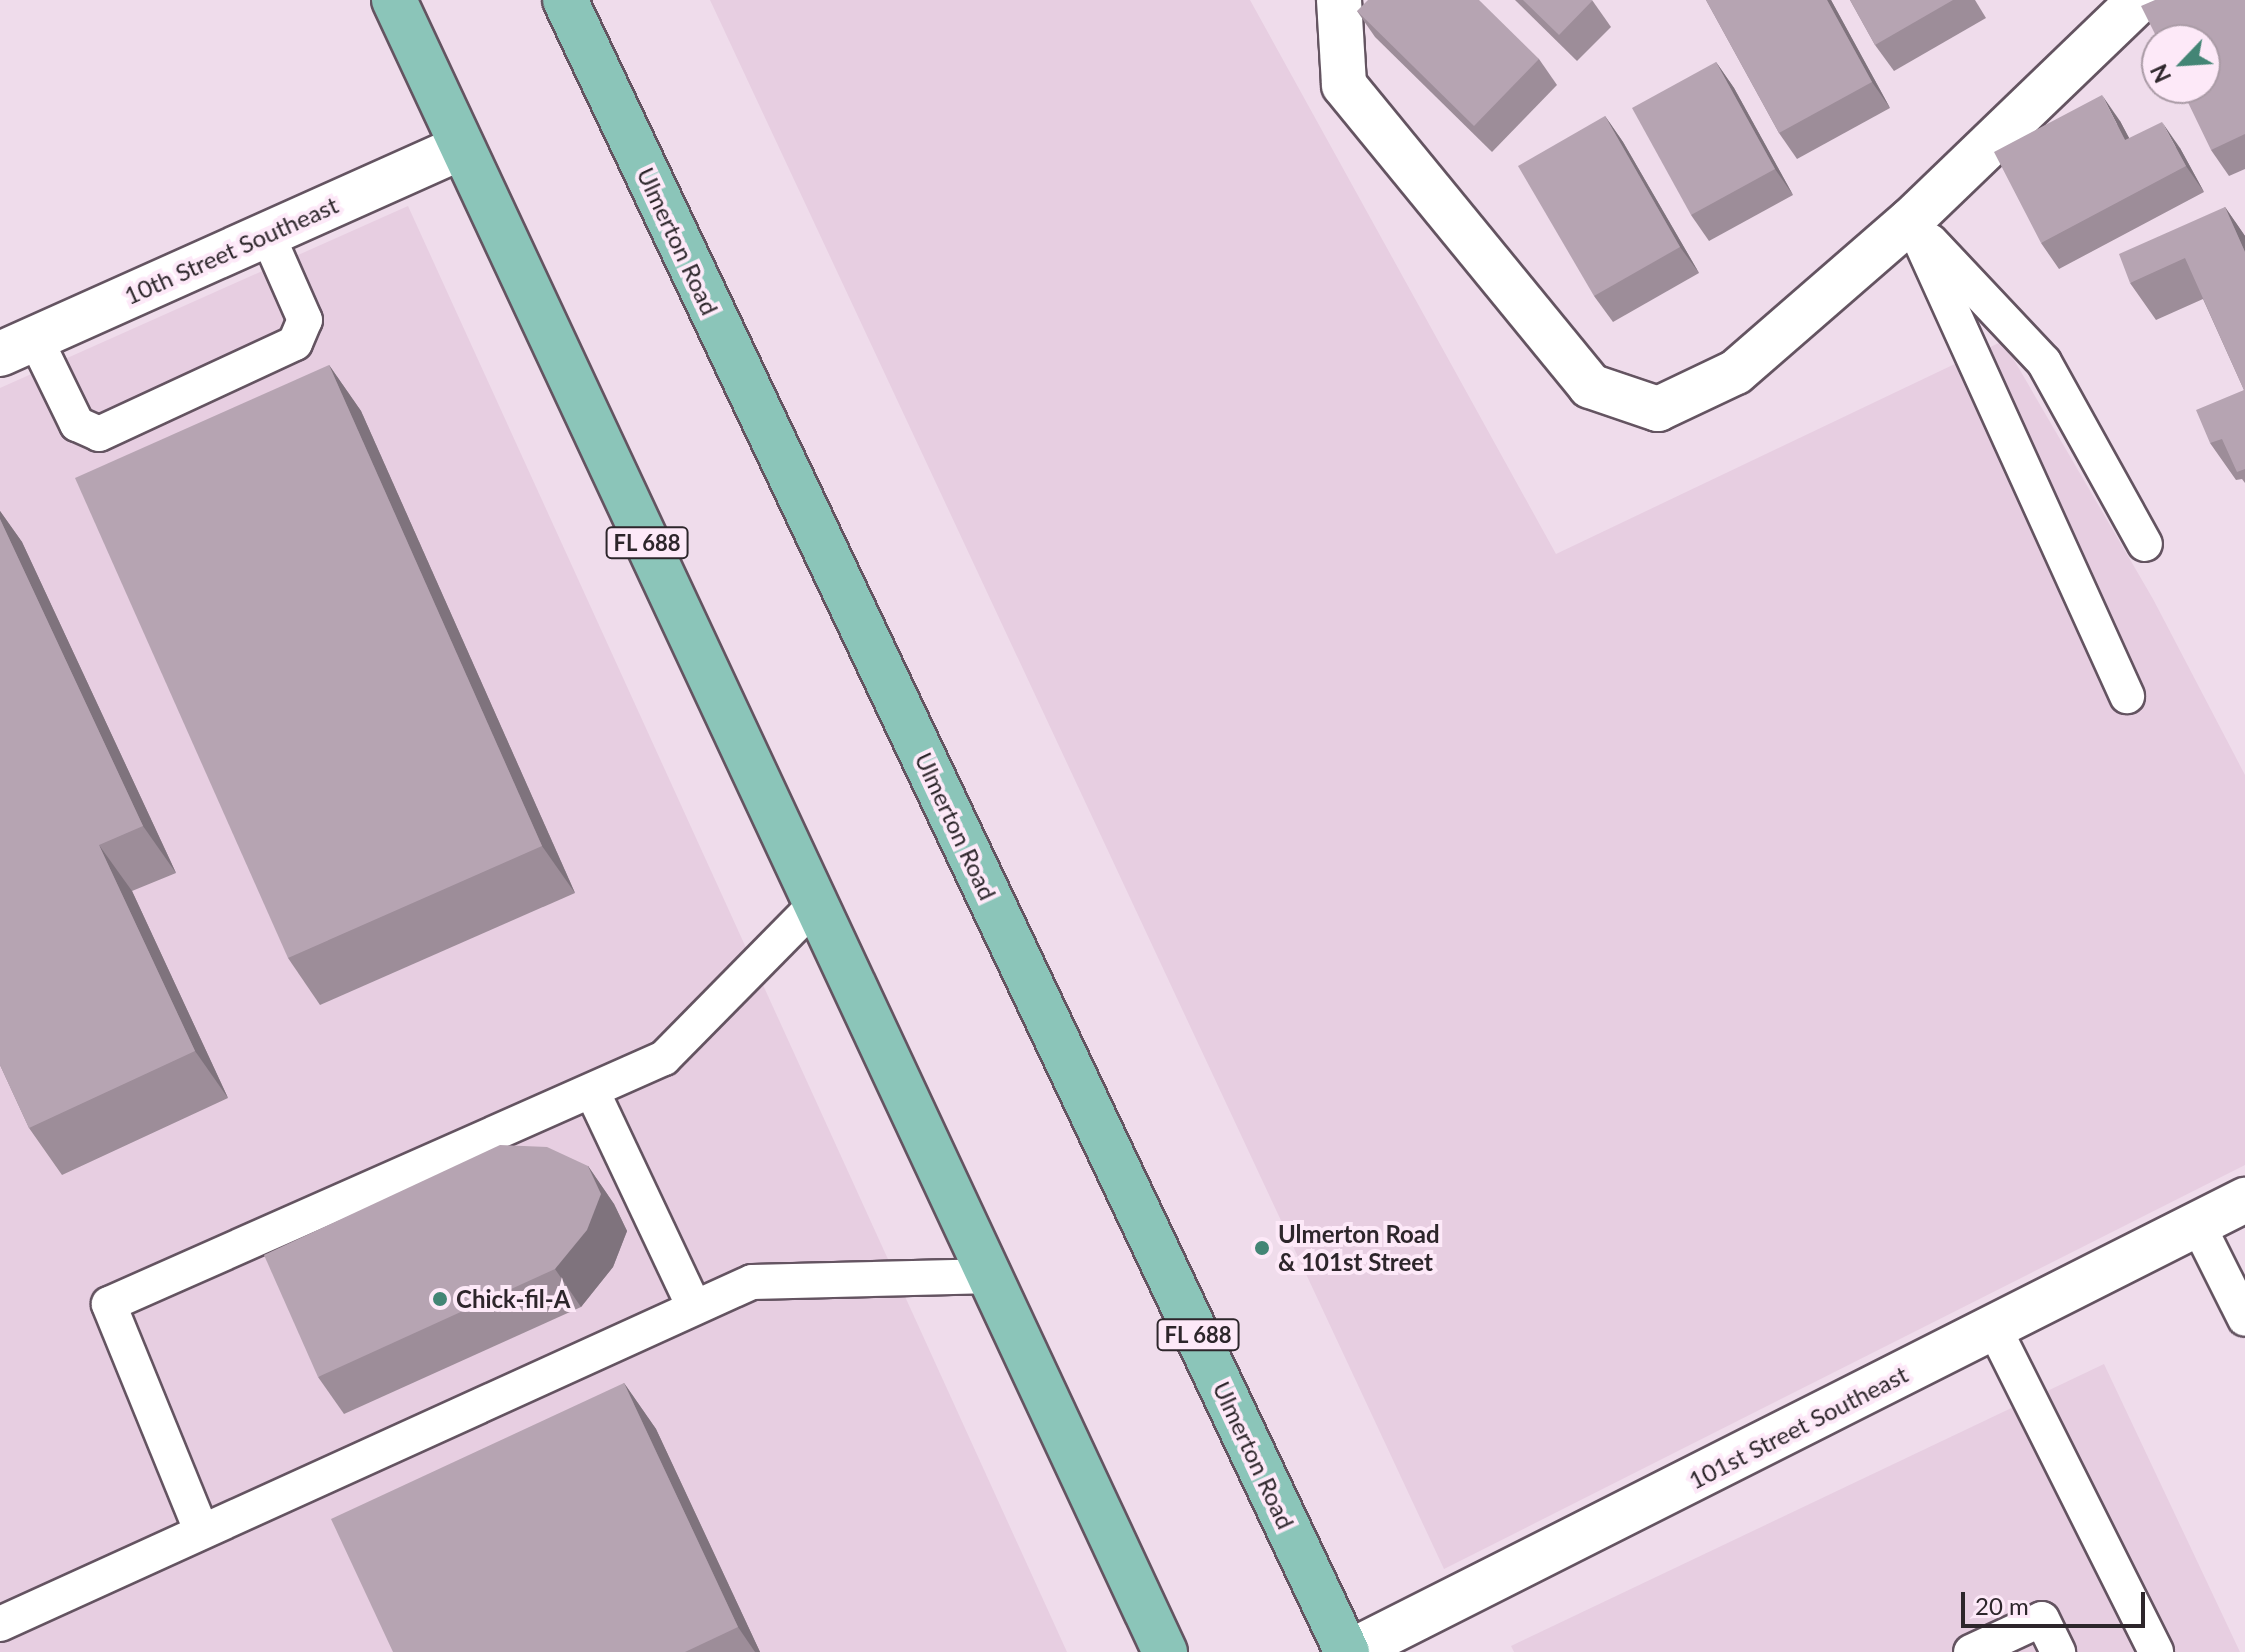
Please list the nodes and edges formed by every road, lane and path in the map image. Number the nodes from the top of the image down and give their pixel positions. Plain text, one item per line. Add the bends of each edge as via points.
1 (394, 0) edge
2 (565, 0) edge
3 (1339, 0) edge
4 (2140, 0) edge
5 (462, 147) junction
6 (1911, 220) junction
7 (267, 234) junction
8 (18, 346) edge
9 (2145, 544) dead end
10 (2127, 696) dead end
11 (815, 905) junction
12 (592, 1091) junction
13 (2245, 1200) edge
14 (2197, 1223) junction
15 (994, 1276) junction
16 (694, 1307) junction
17 (2245, 1319) edge
18 (1994, 1328) junction
19 (201, 1530) junction
20 (0, 1624) edge
21 (1165, 1652) edge
22 (1349, 1652) edge
23 (1971, 1652) edge
24 (2058, 1652) edge
25 (2156, 1652) edge

1 - 5 main road, FL 688
2 - 22 main road, Ulmerton Road / FL 688
3 - 6 street via 1344,85 1590,386 1658,409 1736,372
4 - 6 street
5 - 7 street, 10th Street Southeast
5 - 11 main road, FL 688
6 - 9 lane via 2044,362
6 - 10 lane
7 - 8 street, 10th Street Southeast
7 - 8 lane via 305,320 295,343 99,434 77,424
11 - 12 lane via 664,1058
11 - 15 main road, FL 688
12 - 16 lane
12 - 19 lane via 109,1304
13 - 14 street, 101st Street Southeast
14 - 17 lane
14 - 18 street, 101st Street Southeast
15 - 16 lane via 752,1282
15 - 21 main road, FL 688
16 - 19 lane
18 - 22 street, 101st Street Southeast
18 - 25 lane
19 - 20 lane
23 - 24 lane via 2042,1619

